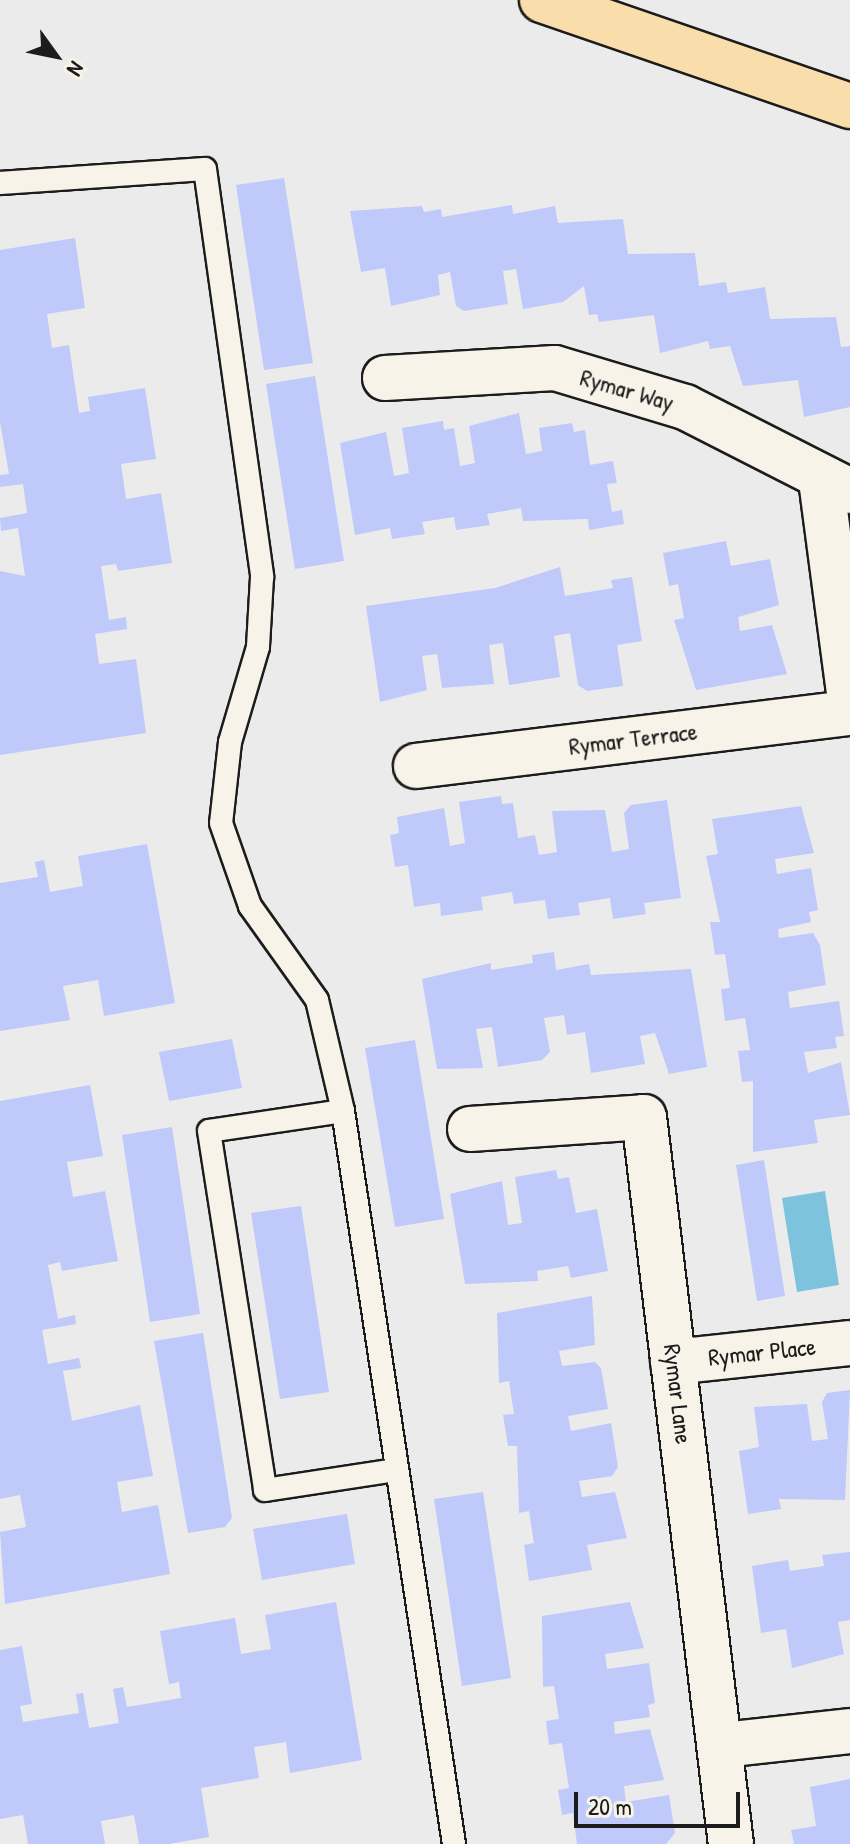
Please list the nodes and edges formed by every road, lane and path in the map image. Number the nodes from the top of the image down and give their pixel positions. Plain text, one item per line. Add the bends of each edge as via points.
1 (542, 0) edge
2 (850, 106) edge
3 (0, 183) edge
4 (385, 378) dead end
5 (835, 486) edge
6 (850, 699) edge
7 (850, 713) edge
8 (416, 766) dead end
9 (343, 1111) junction
10 (470, 1129) dead end
11 (850, 1343) edge
12 (673, 1362) junction
13 (395, 1470) junction
14 (850, 1731) edge
15 (723, 1745) junction
16 (454, 1844) edge
17 (731, 1844) edge

1 - 2 highway
3 - 9 lane via 205,169 262,577 258,647 230,742 221,823 250,906 317,1000
4 - 5 street, Rymar Way via 555,368 685,407
5 - 6 street
7 - 8 street, Rymar Terrace
9 - 13 lane
9 - 13 lane via 209,1131 265,1490
10 - 12 street, Rymar Lane via 644,1117
11 - 12 street, Rymar Place
12 - 15 street, Rymar Lane
13 - 16 lane
14 - 15 street
15 - 17 street, Rymar Lane

